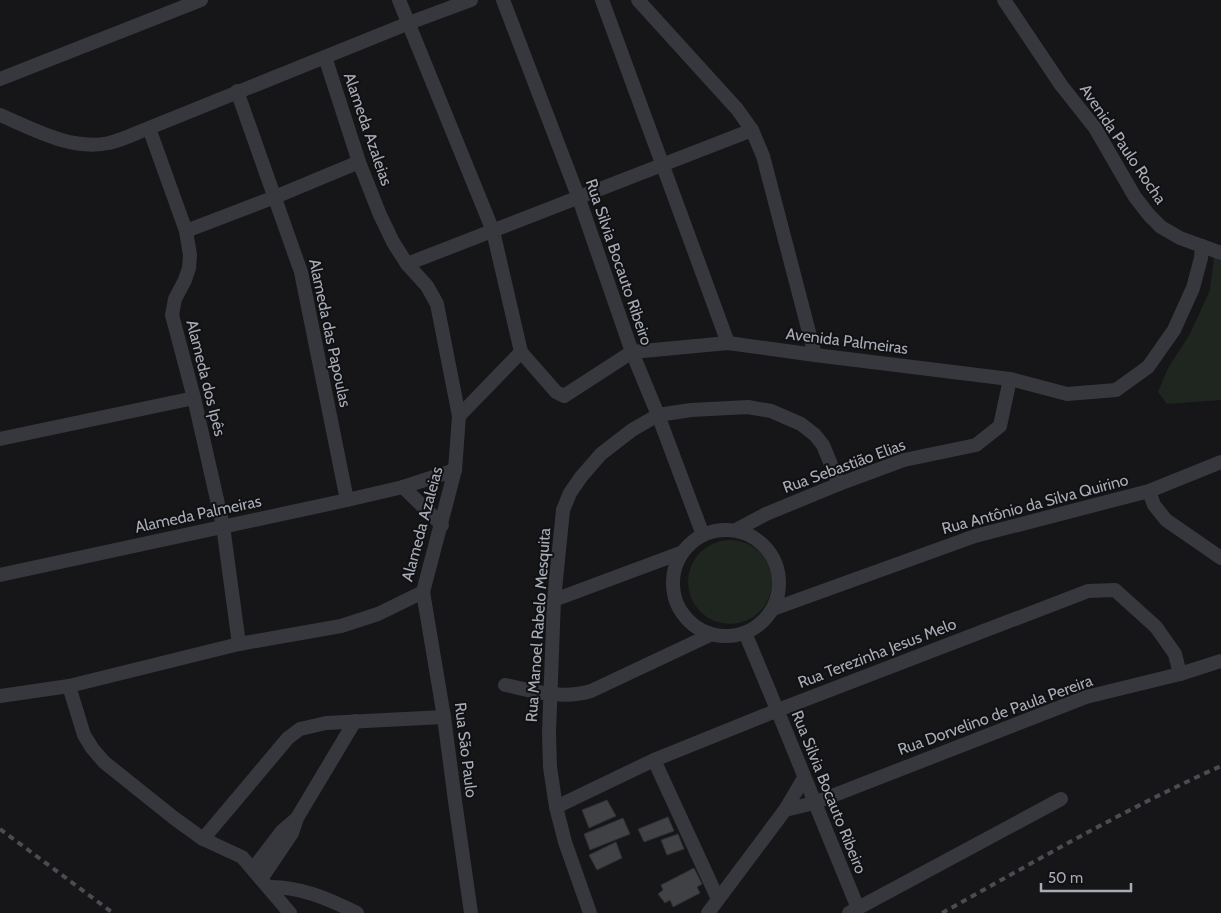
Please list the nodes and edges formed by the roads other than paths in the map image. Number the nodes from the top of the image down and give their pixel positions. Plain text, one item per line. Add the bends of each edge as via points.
1 (201, 0) edge
2 (399, 0) edge
3 (471, 0) edge
4 (504, 0) edge
5 (602, 0) edge
6 (638, 0) edge
7 (1004, 0) edge
8 (408, 23) junction
9 (325, 57) junction
10 (0, 79) edge
11 (237, 91) junction
12 (0, 116) edge
13 (149, 128) junction
14 (752, 130) junction
15 (359, 162) junction
16 (663, 166) junction
17 (578, 196) junction
18 (276, 197) junction
19 (186, 231) junction
20 (493, 232) junction
21 (1202, 246) junction
22 (1221, 253) edge
23 (407, 264) junction
24 (728, 343) junction
25 (521, 352) junction
26 (632, 352) junction
27 (815, 355) junction
28 (1010, 379) junction
29 (194, 398) junction
30 (658, 415) junction
31 (459, 416) junction
32 (0, 439) edge
33 (1221, 462) edge
34 (455, 470) junction
35 (839, 484) junction
36 (403, 487) junction
37 (1149, 492) junction
38 (347, 500) junction
39 (766, 514) junction
40 (442, 525) junction
41 (223, 526) junction
42 (736, 530) junction
43 (703, 535) junction
44 (757, 539) junction
45 (683, 552) junction
46 (1221, 558) edge
47 (0, 575) edge
48 (424, 592) junction
49 (554, 600) junction
50 (773, 609) junction
51 (745, 634) junction
52 (710, 635) junction
53 (239, 644) junction
54 (1221, 661) edge
55 (1180, 674) junction
56 (505, 685) dead end
57 (69, 686) junction
58 (551, 694) junction
59 (0, 696) edge
60 (778, 710) junction
61 (444, 717) junction
62 (354, 721) junction
63 (654, 760) junction
64 (804, 778) junction
65 (1060, 799) dead end
66 (814, 803) junction
67 (556, 807) junction
68 (785, 810) junction
69 (203, 839) junction
70 (261, 878) junction
71 (718, 899) junction
72 (853, 911) edge
73 (290, 913) edge
74 (357, 913) edge
75 (471, 913) edge
76 (590, 913) edge
77 (708, 913) edge

1 - 10 street
2 - 8 street
3 - 8 street
4 - 17 street, Rua Silvia Bocauto Ribeiro
5 - 16 street
6 - 14 street via 737,109
7 - 21 street, Avenida Paulo Rocha via 1061,86 1095,128 1135,198 1149,216 1180,238
8 - 9 street
8 - 20 street
9 - 11 street
9 - 15 street, Alameda Azaleias
11 - 13 street
11 - 18 street, Alameda das Papoulas
12 - 13 street via 82,144 108,143
13 - 19 street, Alameda dos Ipês
14 - 16 street
14 - 27 street via 763,156
15 - 18 street
15 - 23 street, Alameda Azaleias via 380,215
16 - 17 street
16 - 24 street
17 - 20 street
17 - 26 street, Rua Silvia Bocauto Ribeiro
18 - 19 street
18 - 38 street, Alameda das Papoulas via 302,272
19 - 29 street, Alameda dos Ipês via 189,268 175,299 172,315
20 - 23 street
20 - 25 street
21 - 22 street, Avenida Paulo Rocha
21 - 28 street, Avenida Palmeiras via 1193,288 1174,330 1148,367 1116,390 1067,394
23 - 31 street, Alameda Azaleias via 427,286 437,304
24 - 26 street, Avenida Palmeiras
24 - 27 street, Avenida Palmeiras
25 - 26 street, Avenida Palmeiras via 556,392 564,396
25 - 31 street
26 - 30 street, Rua Silvia Bocauto Ribeiro
27 - 28 street, Avenida Palmeiras
28 - 35 street, Rua Sebastião Elias via 1000,426 976,445 904,460
29 - 32 street
29 - 41 street, Alameda dos Ipês
30 - 35 street, Rua Manoel Rabelo Mesquita via 748,407 771,411 801,424 815,435 823,445
30 - 43 street, Rua Silvia Bocauto Ribeiro
30 - 49 street, Rua Manoel Rabelo Mesquita via 601,454 570,494 563,510
31 - 34 street, Alameda Azaleias
33 - 37 street, Rua Antônio da Silva Quirino
34 - 36 street, Alameda Palmeiras
34 - 40 street, Alameda Azaleias
35 - 39 street, Rua Sebastião Elias
36 - 38 street, Alameda Palmeiras
36 - 40 street
37 - 46 street via 1166,520
37 - 50 street, Rua Antônio da Silva Quirino via 975,536
38 - 41 street, Alameda Palmeiras
39 - 42 street, Rua Sebastião Elias
39 - 44 street
40 - 48 street, Alameda Azaleias
41 - 47 street, Alameda Palmeiras
41 - 53 street, Alameda dos Ipês
42 - 43 street via 719,530
42 - 44 street
43 - 45 street
44 - 50 street via 776,563 779,579
45 - 49 street
45 - 52 street via 673,578 675,600 686,619
48 - 53 street, Alameda Azaleias via 378,614 341,626
48 - 61 street, Rua São Paulo
49 - 58 street, Rua Manoel Rabelo Mesquita
50 - 51 street via 761,624
51 - 52 street
51 - 60 street, Rua Silvia Bocauto Ribeiro
52 - 58 street via 591,691 570,696
53 - 57 street, Alameda Azaleias
54 - 55 street, Rua Dorvelino de Paula Pereira
55 - 60 street, Rua Terezinha Jesus Melo via 1174,654 1156,627 1122,596 1115,590 1088,591
55 - 66 street, Rua Dorvelino de Paula Pereira via 1086,697
56 - 58 street
57 - 59 street, Alameda Azaleias
57 - 69 street via 81,727 104,762
58 - 67 street, Rua Manoel Rabelo Mesquita via 550,767
60 - 63 street, Rua Terezinha Jesus Melo
60 - 64 street, Rua Silvia Bocauto Ribeiro
61 - 62 street
61 - 75 street, Rua São Paulo
62 - 69 street via 310,726 288,738
62 - 70 street via 297,818 292,833
63 - 67 street, Rua Terezinha Jesus Melo
63 - 71 street
64 - 66 street, Rua Silvia Bocauto Ribeiro
64 - 68 street
65 - 72 street
66 - 68 street, Rua Dorvelino de Paula Pereira
66 - 72 street, Rua Silvia Bocauto Ribeiro
67 - 76 street, Rua Manoel Rabelo Mesquita
68 - 71 street
69 - 70 street via 242,857
70 - 73 street
70 - 74 street via 335,902
71 - 77 street

